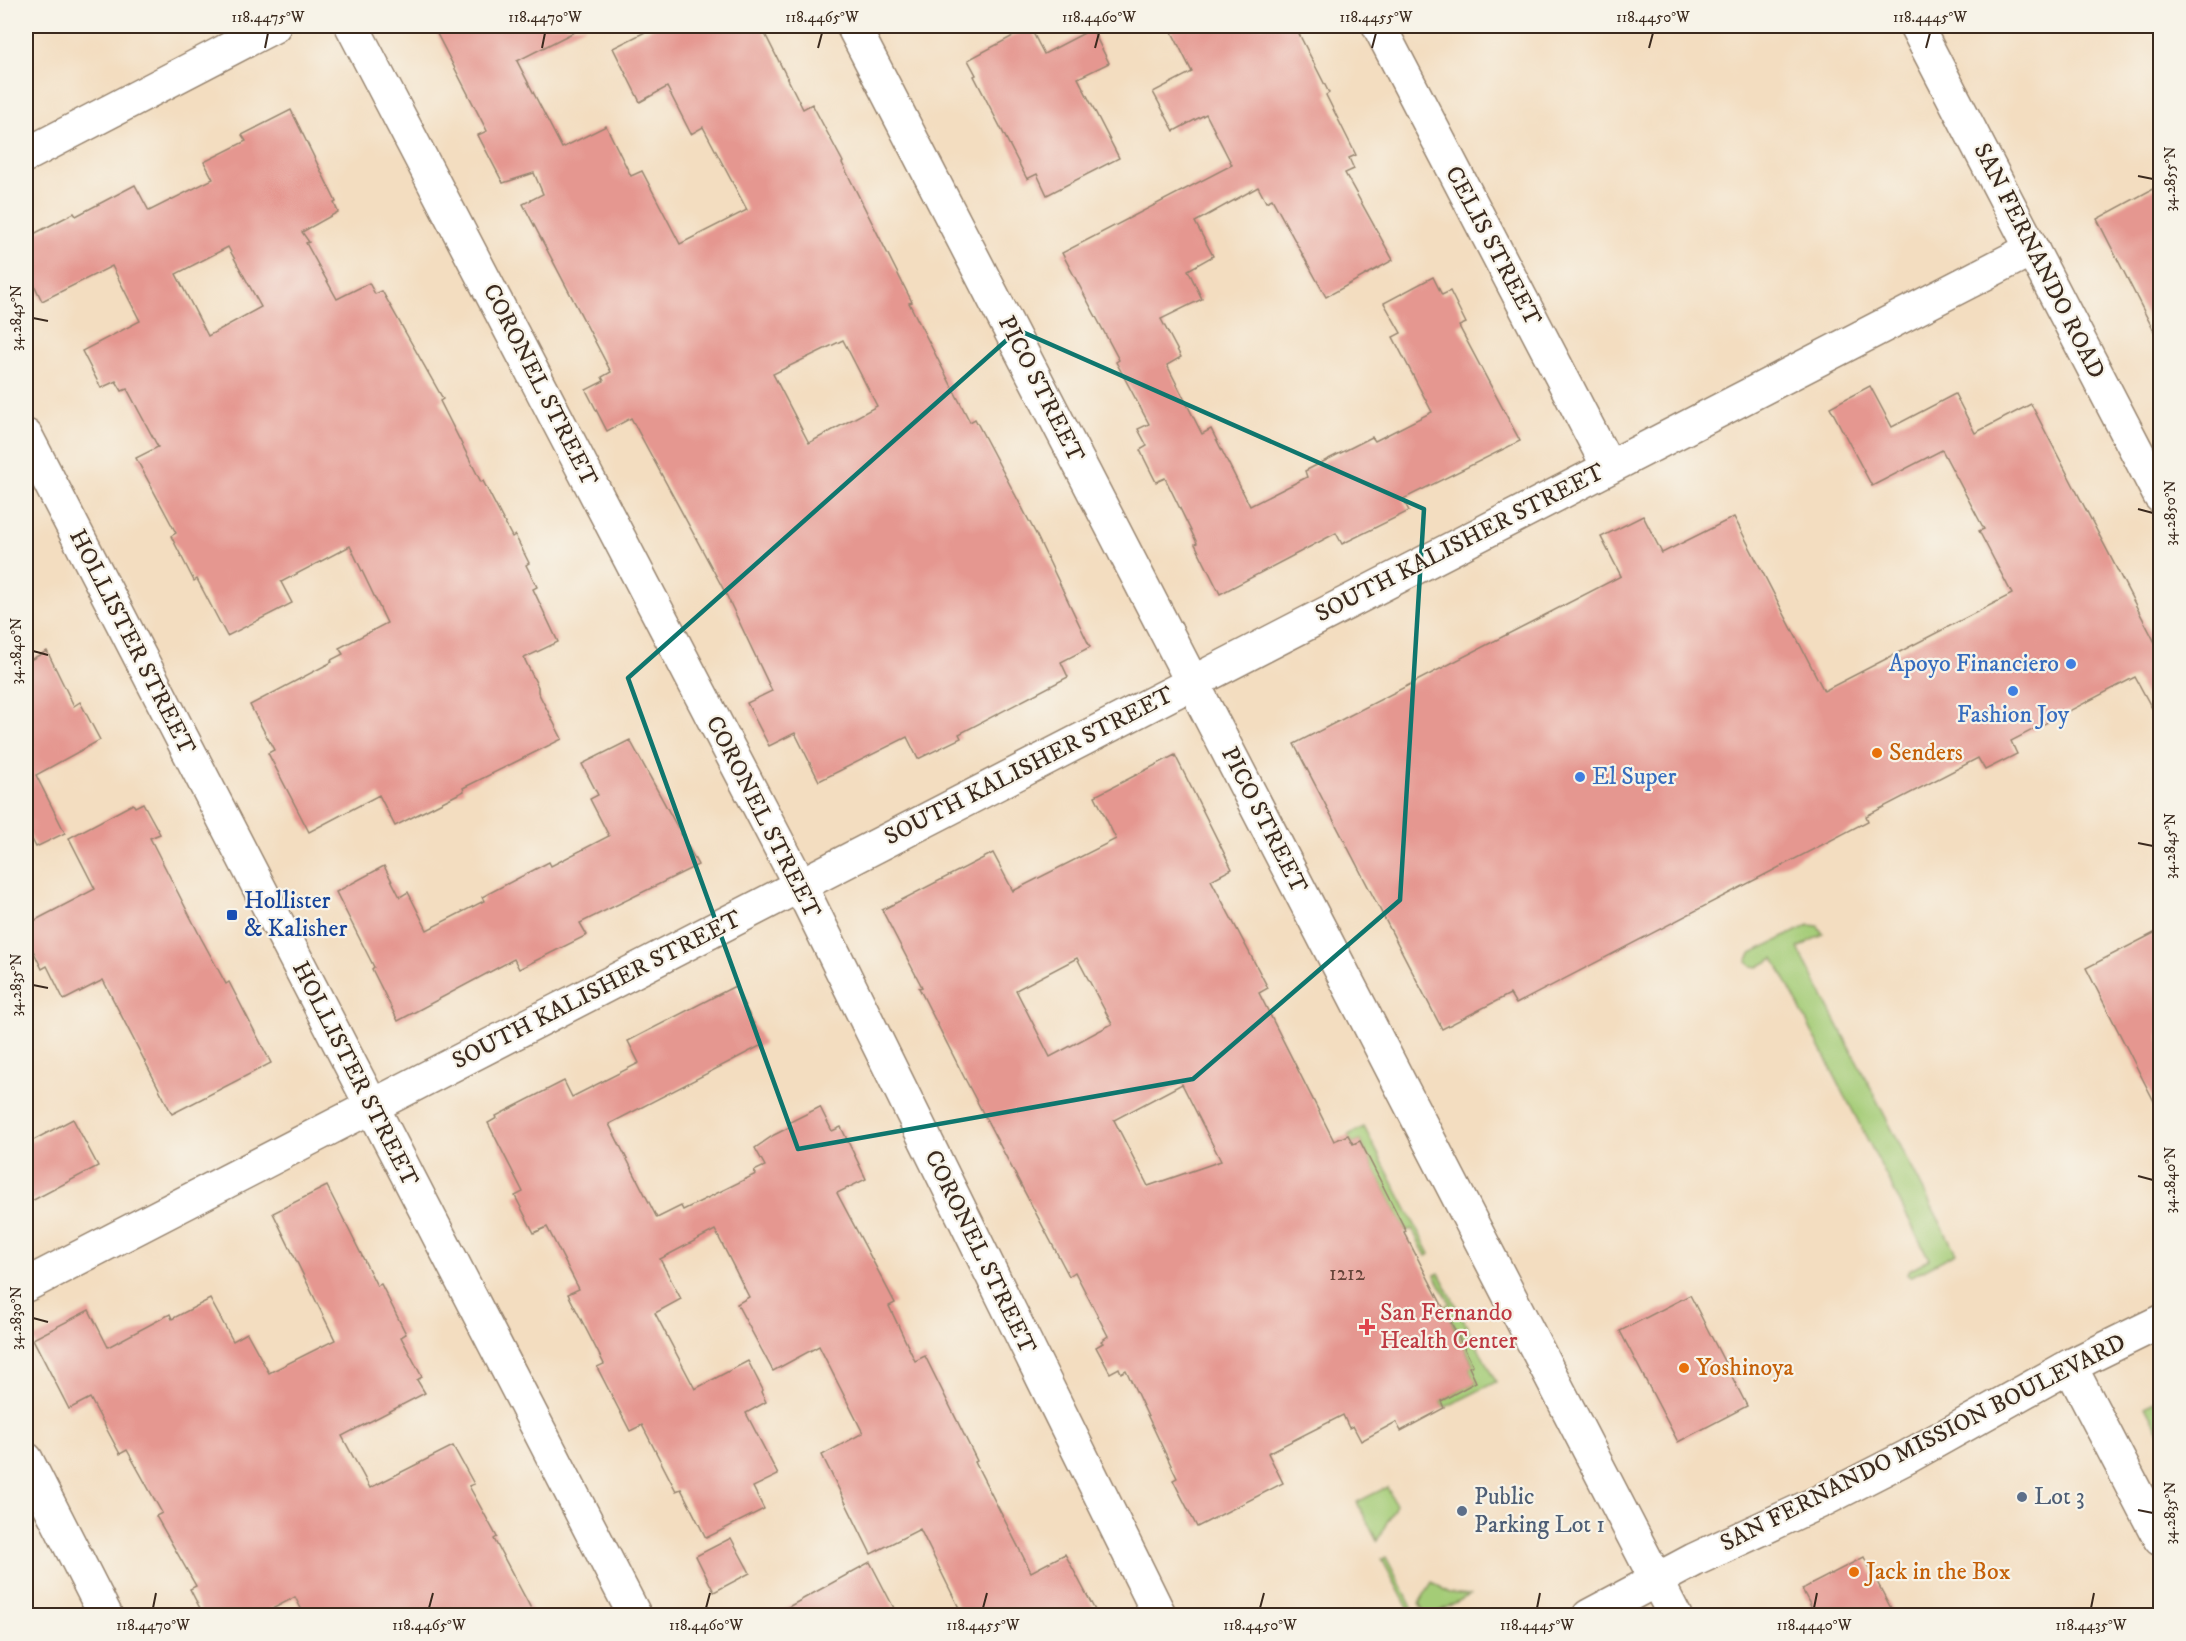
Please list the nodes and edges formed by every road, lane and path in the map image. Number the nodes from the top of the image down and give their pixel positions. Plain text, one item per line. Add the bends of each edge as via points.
1 (274, 26) edge
2 (352, 26) edge
3 (853, 26) edge
4 (1379, 26) edge
5 (1916, 26) edge
6 (26, 155) edge
7 (2032, 249) junction
8 (26, 436) edge
9 (1608, 466) junction
10 (2160, 496) edge
11 (1192, 682) junction
12 (800, 885) junction
13 (371, 1107) junction
14 (26, 1285) edge
15 (2160, 1322) edge
16 (2070, 1366) junction
17 (26, 1460) edge
18 (2160, 1539) edge
19 (1656, 1579) junction
20 (106, 1616) edge
21 (635, 1616) edge
22 (1160, 1616) edge
23 (1589, 1616) edge
24 (1675, 1616) edge

1 - 6 street
2 - 12 street, CORONEL STREET
3 - 11 street, PICO STREET
4 - 9 street, CELIS STREET
5 - 7 street, SAN FERNANDO ROAD
7 - 9 street, SOUTH KALISHER STREET
7 - 10 street, SAN FERNANDO ROAD
8 - 13 street, HOLLISTER STREET
9 - 11 street, SOUTH KALISHER STREET
11 - 12 street, SOUTH KALISHER STREET
11 - 19 street, PICO STREET
12 - 13 street, SOUTH KALISHER STREET
12 - 22 street, CORONEL STREET
13 - 14 street, SOUTH KALISHER STREET
13 - 21 street, HOLLISTER STREET
15 - 16 street, SAN FERNANDO MISSION BOULEVARD
16 - 18 street
16 - 19 street, SAN FERNANDO MISSION BOULEVARD via 1909,1456
17 - 20 street
19 - 23 street, SAN FERNANDO MISSION BOULEVARD
19 - 24 street, PICO STREET

